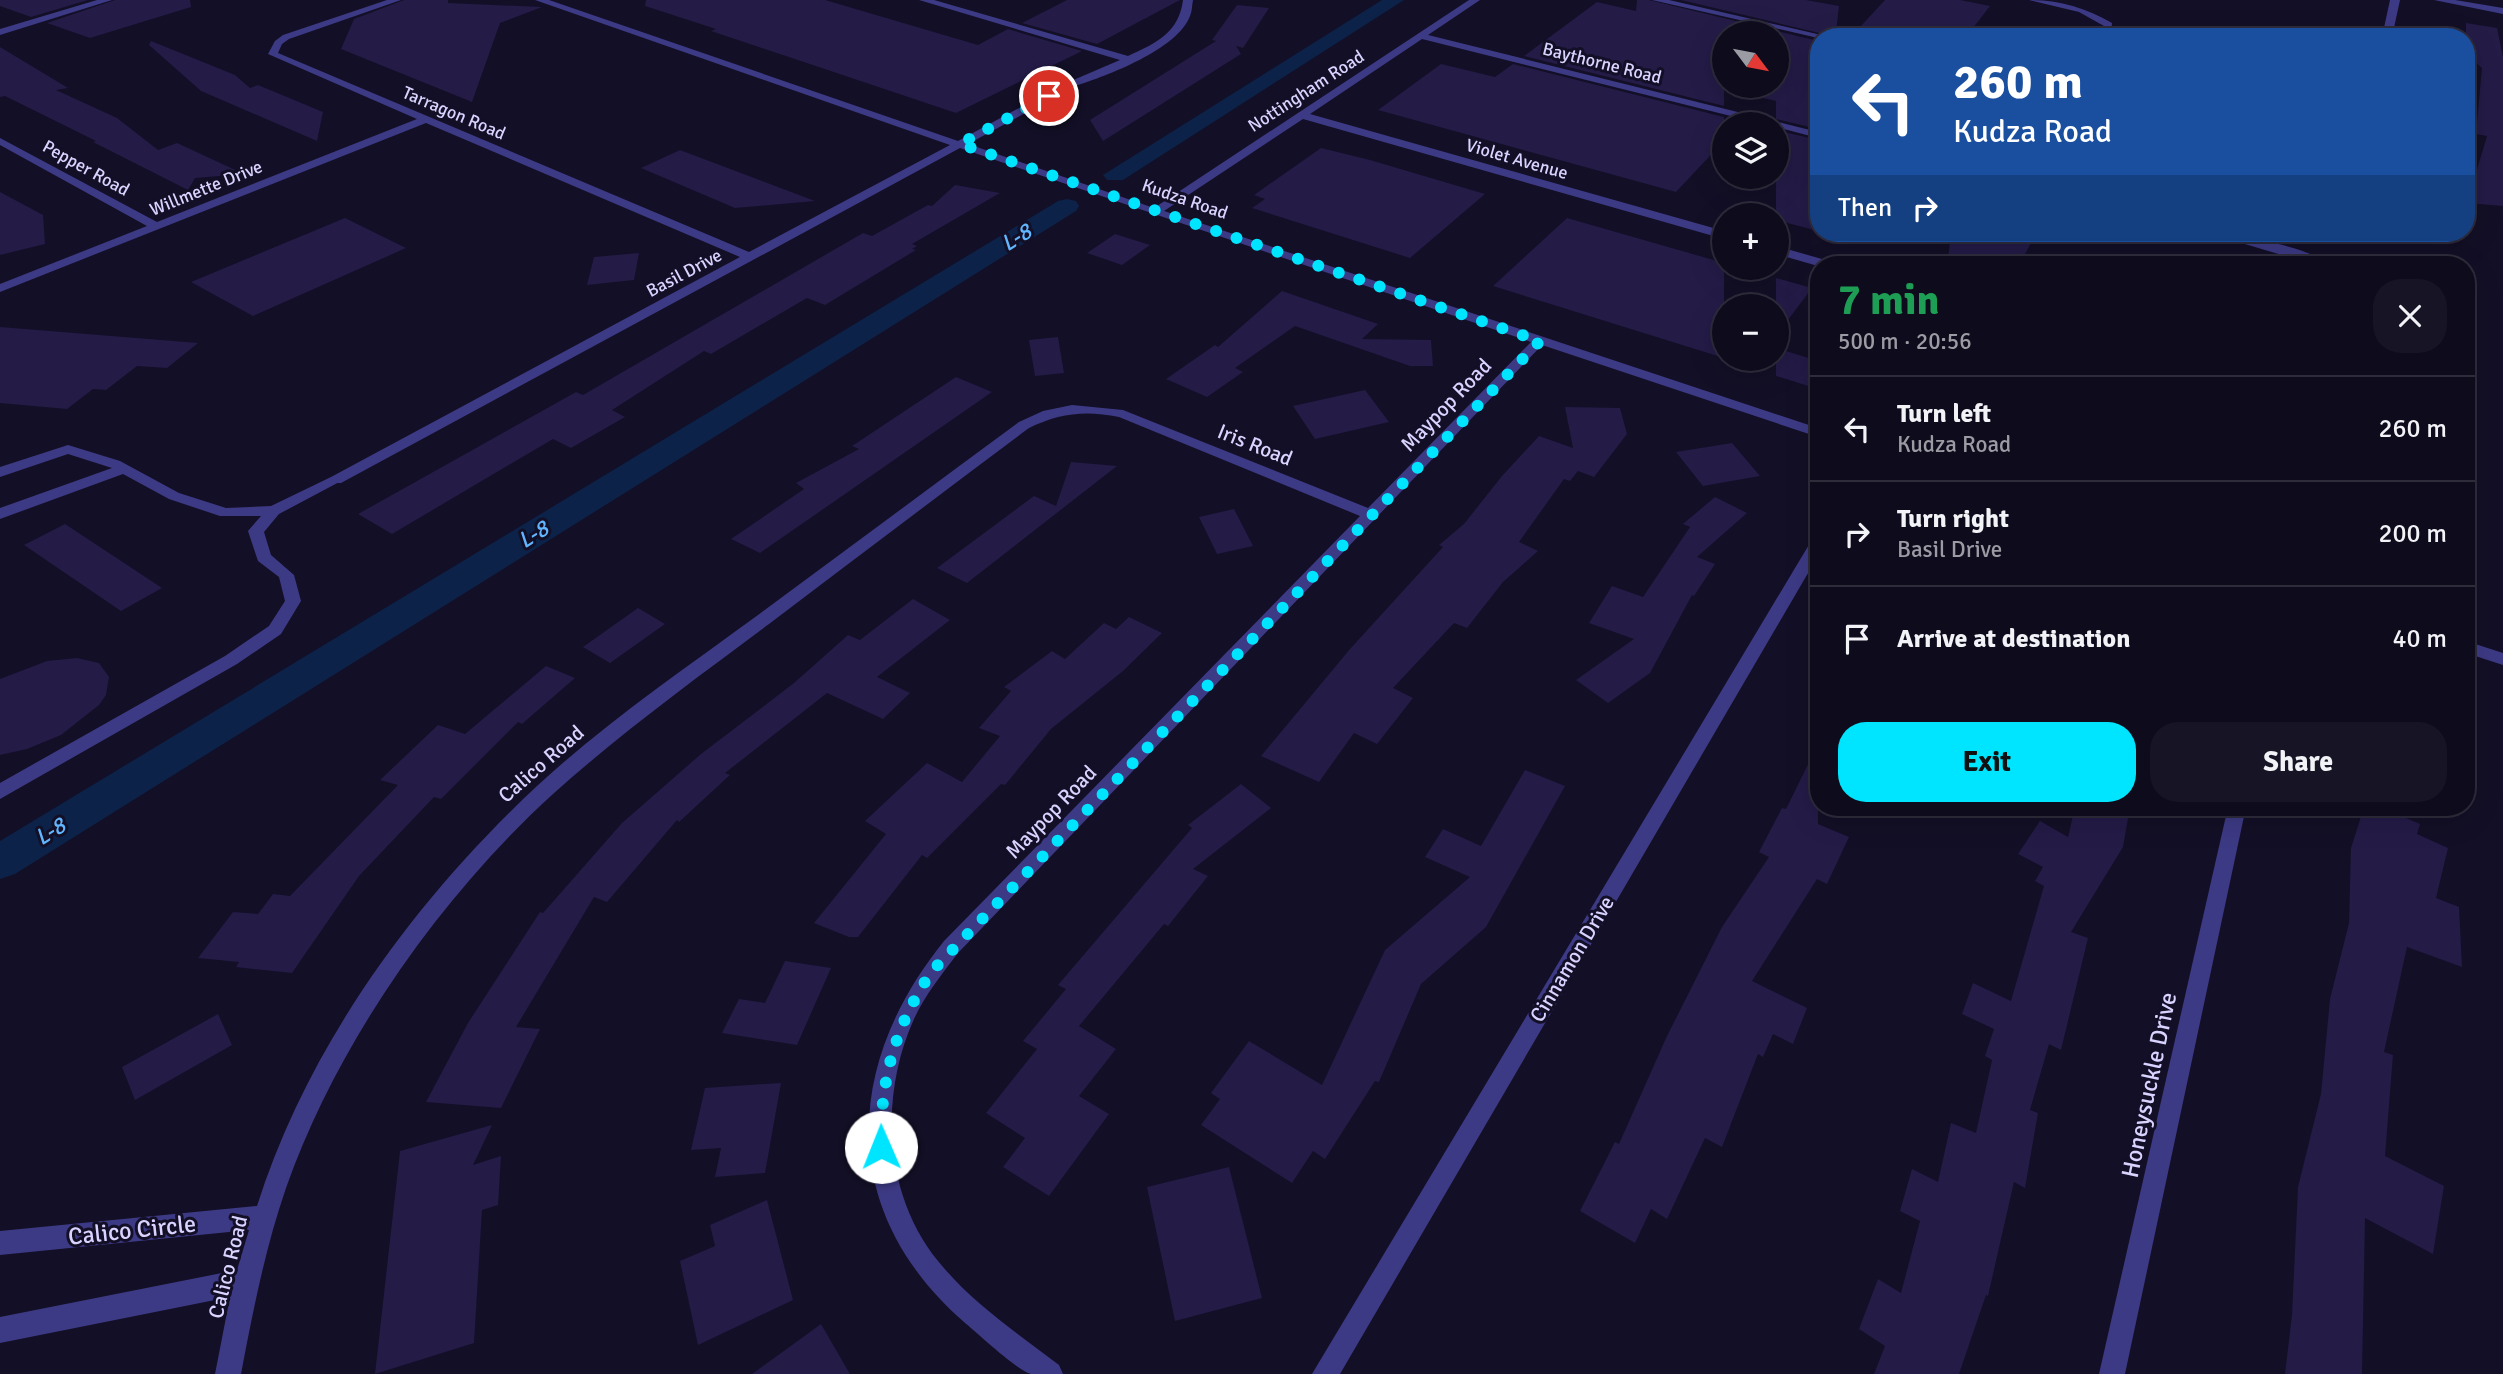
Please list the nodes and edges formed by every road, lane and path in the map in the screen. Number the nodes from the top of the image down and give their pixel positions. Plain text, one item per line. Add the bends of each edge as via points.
1 (107, 0) edge
2 (396, 0) edge
3 (540, 0) edge
4 (924, 0) edge
5 (1188, 0) edge
6 (1475, 0) edge
7 (1657, 0) edge
8 (2034, 0) edge
9 (2395, 0) edge
10 (2439, 0) edge
11 (2503, 11) edge
12 (2108, 28) edge
13 (2389, 28) edge
14 (0, 32) edge
15 (1810, 34) edge
16 (1420, 36) junction
17 (1130, 60) junction
18 (1075, 83) dead end
19 (1049, 96) dead end
20 (1727, 112) edge
21 (1301, 116) junction
22 (425, 120) junction
23 (1789, 127) edge
24 (1810, 133) edge
25 (0, 141) edge
26 (960, 144) junction
27 (1155, 212) junction
28 (156, 226) junction
29 (1712, 232) edge
30 (2250, 242) edge
31 (1789, 254) edge
32 (2301, 256) edge
33 (750, 257) junction
34 (1810, 260) edge
35 (0, 288) edge
36 (1540, 341) junction
37 (1123, 414) joint
38 (1810, 430) edge
39 (125, 469) junction
40 (0, 472) edge
41 (274, 511) junction
42 (0, 514) edge
43 (1371, 515) junction
44 (1810, 556) edge
45 (2475, 650) edge
46 (2503, 659) edge
47 (0, 792) edge
48 (2235, 816) edge
49 (264, 1217) junction
50 (0, 1243) edge
51 (246, 1281) junction
52 (0, 1329) edge
53 (228, 1374) edge
54 (1050, 1374) edge
55 (1325, 1374) edge
56 (2112, 1374) edge

1 - 14 street
2 - 22 street, Tarragon Road via 286,37 273,48 273,54
3 - 26 street, Kudza Road
4 - 17 street
5 - 17 street via 1179,28
6 - 16 street, Nottingham Road
7 - 15 street
8 - 12 street via 2094,14
9 - 13 street
10 - 11 street
16 - 20 street, Baythorne Road
16 - 21 street, Nottingham Road
17 - 18 street
19 - 26 street, Basil Drive
21 - 27 street, Nottingham Road
21 - 29 street, Violet Avenue
22 - 28 street, Willmette Drive
22 - 33 street, Tarragon Road
23 - 24 street, Baythorne Road
25 - 28 street, Pepper Road
26 - 27 street, Kudza Road
26 - 33 street, Basil Drive
27 - 36 street, Kudza Road
28 - 35 street, Willmette Drive
30 - 32 street
31 - 34 street
33 - 41 street, Basil Drive
36 - 38 street, Kudza Road
36 - 43 street, Maypop Road
37 - 43 street, Iris Road
37 - 49 street, Calico Road via 1079,407 1058,410 1024,425 608,736 505,826 441,897 382,977 328,1066
39 - 40 street via 68,449
39 - 41 street via 174,496 225,513
39 - 42 street
41 - 47 street via 256,531 264,557 286,575 293,601 275,630
43 - 54 street, Maypop Road via 951,947 901,1023 883,1083 880,1115 883,1157 895,1210 928,1269 976,1318
44 - 55 street, Cinnamon Drive
45 - 46 street
48 - 56 street, Honeysuckle Drive
49 - 50 street, Calico Circle
49 - 51 street, Calico Road
51 - 52 street
51 - 53 street, Calico Road

